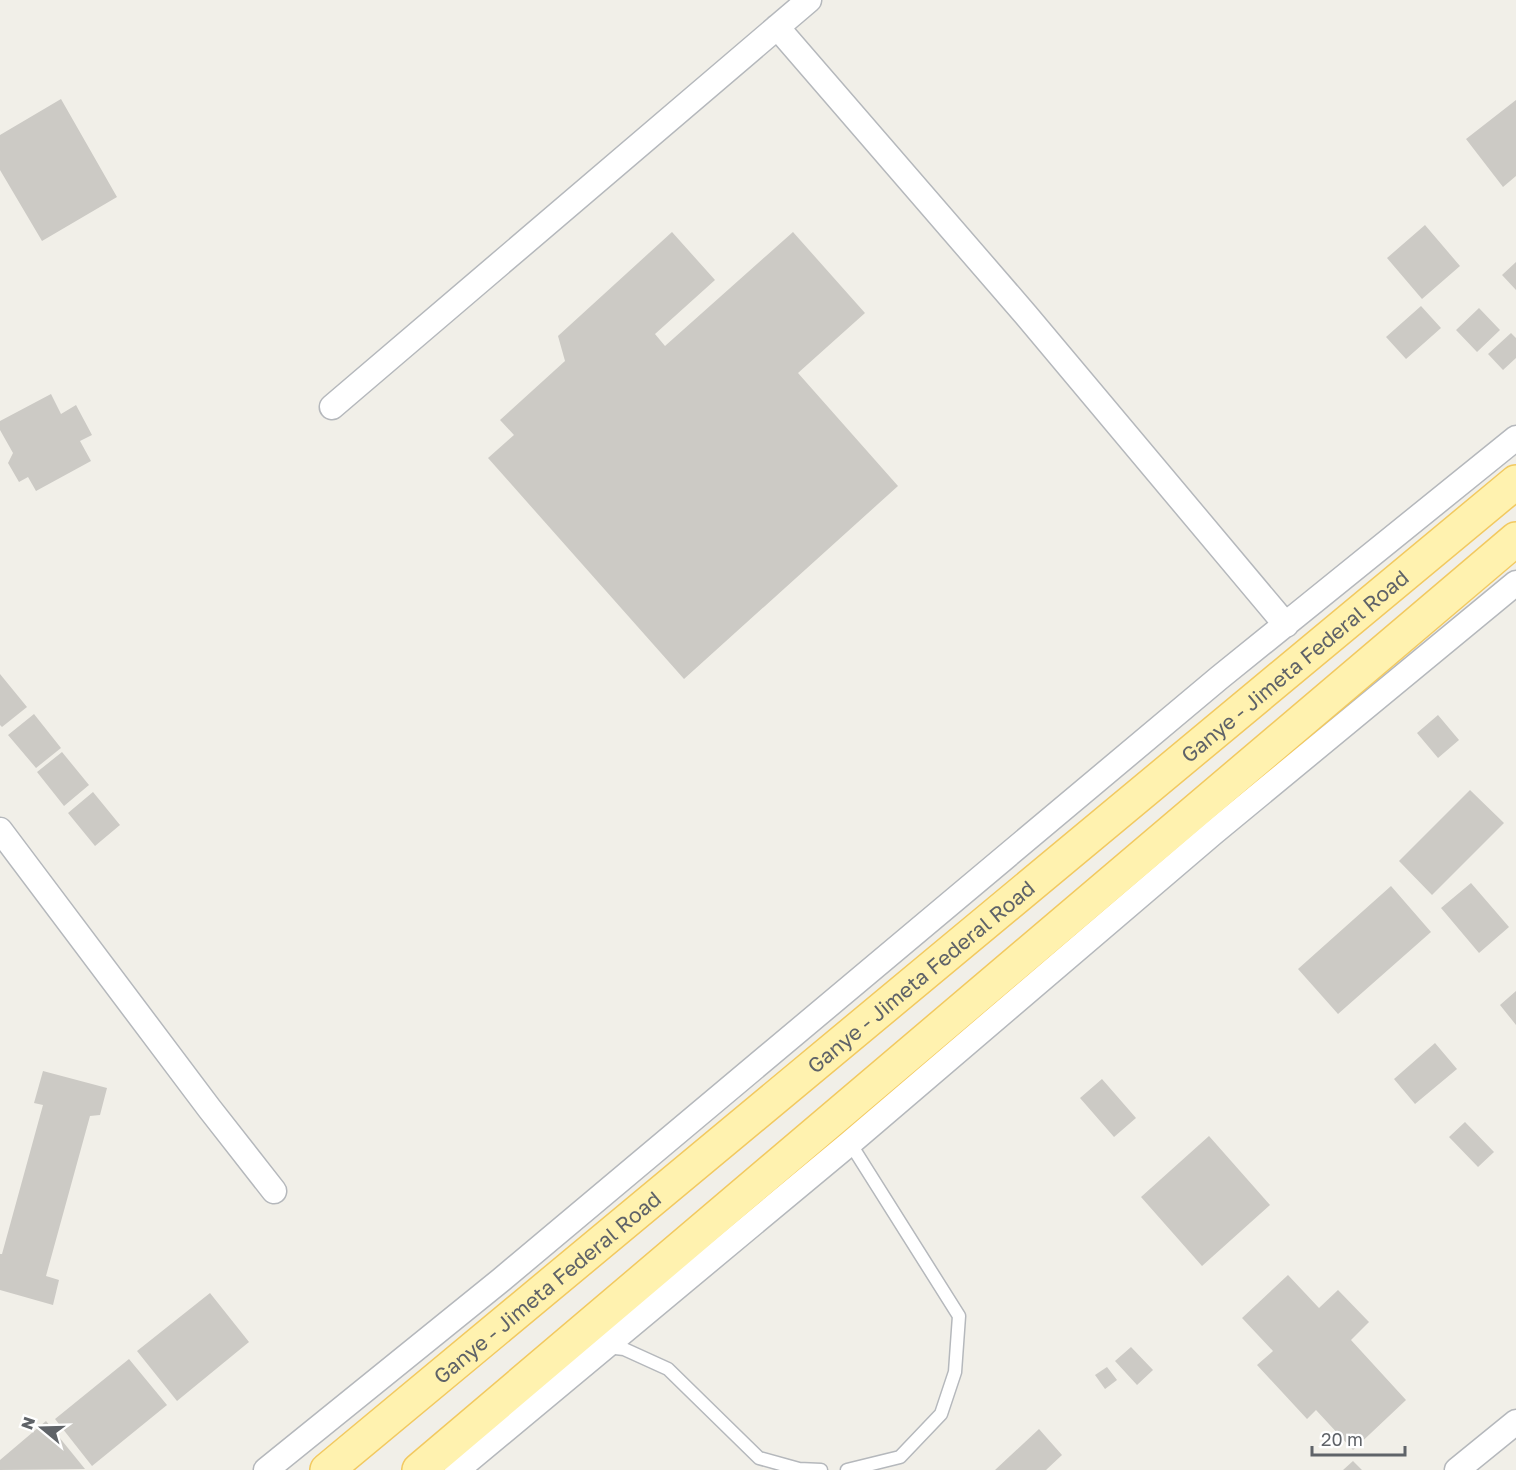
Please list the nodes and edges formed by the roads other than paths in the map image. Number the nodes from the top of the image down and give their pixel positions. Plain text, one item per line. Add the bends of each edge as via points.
1 (809, 0) edge
2 (777, 27) junction
3 (332, 408) dead end
4 (1516, 438) edge
5 (1516, 482) edge
6 (1516, 539) edge
7 (1516, 583) edge
8 (1286, 625) junction
9 (0, 830) edge
10 (850, 1143) junction
11 (274, 1191) dead end
12 (606, 1347) junction
13 (1516, 1422) edge
14 (266, 1470) edge
15 (327, 1470) edge
16 (419, 1470) edge
17 (458, 1470) edge
18 (821, 1470) edge
19 (847, 1470) edge
20 (1457, 1470) edge

1 - 2 street
2 - 3 street
2 - 8 street
4 - 8 street
5 - 15 main road, Ganye - Jimeta Federal Road
6 - 16 main road
7 - 10 street via 1213,833
8 - 14 street via 501,1280
9 - 11 street
10 - 12 street
10 - 19 lane via 959,1316 955,1372 941,1414 900,1457
12 - 17 street
12 - 18 lane via 624,1349 668,1369 759,1458 799,1469
13 - 20 street

